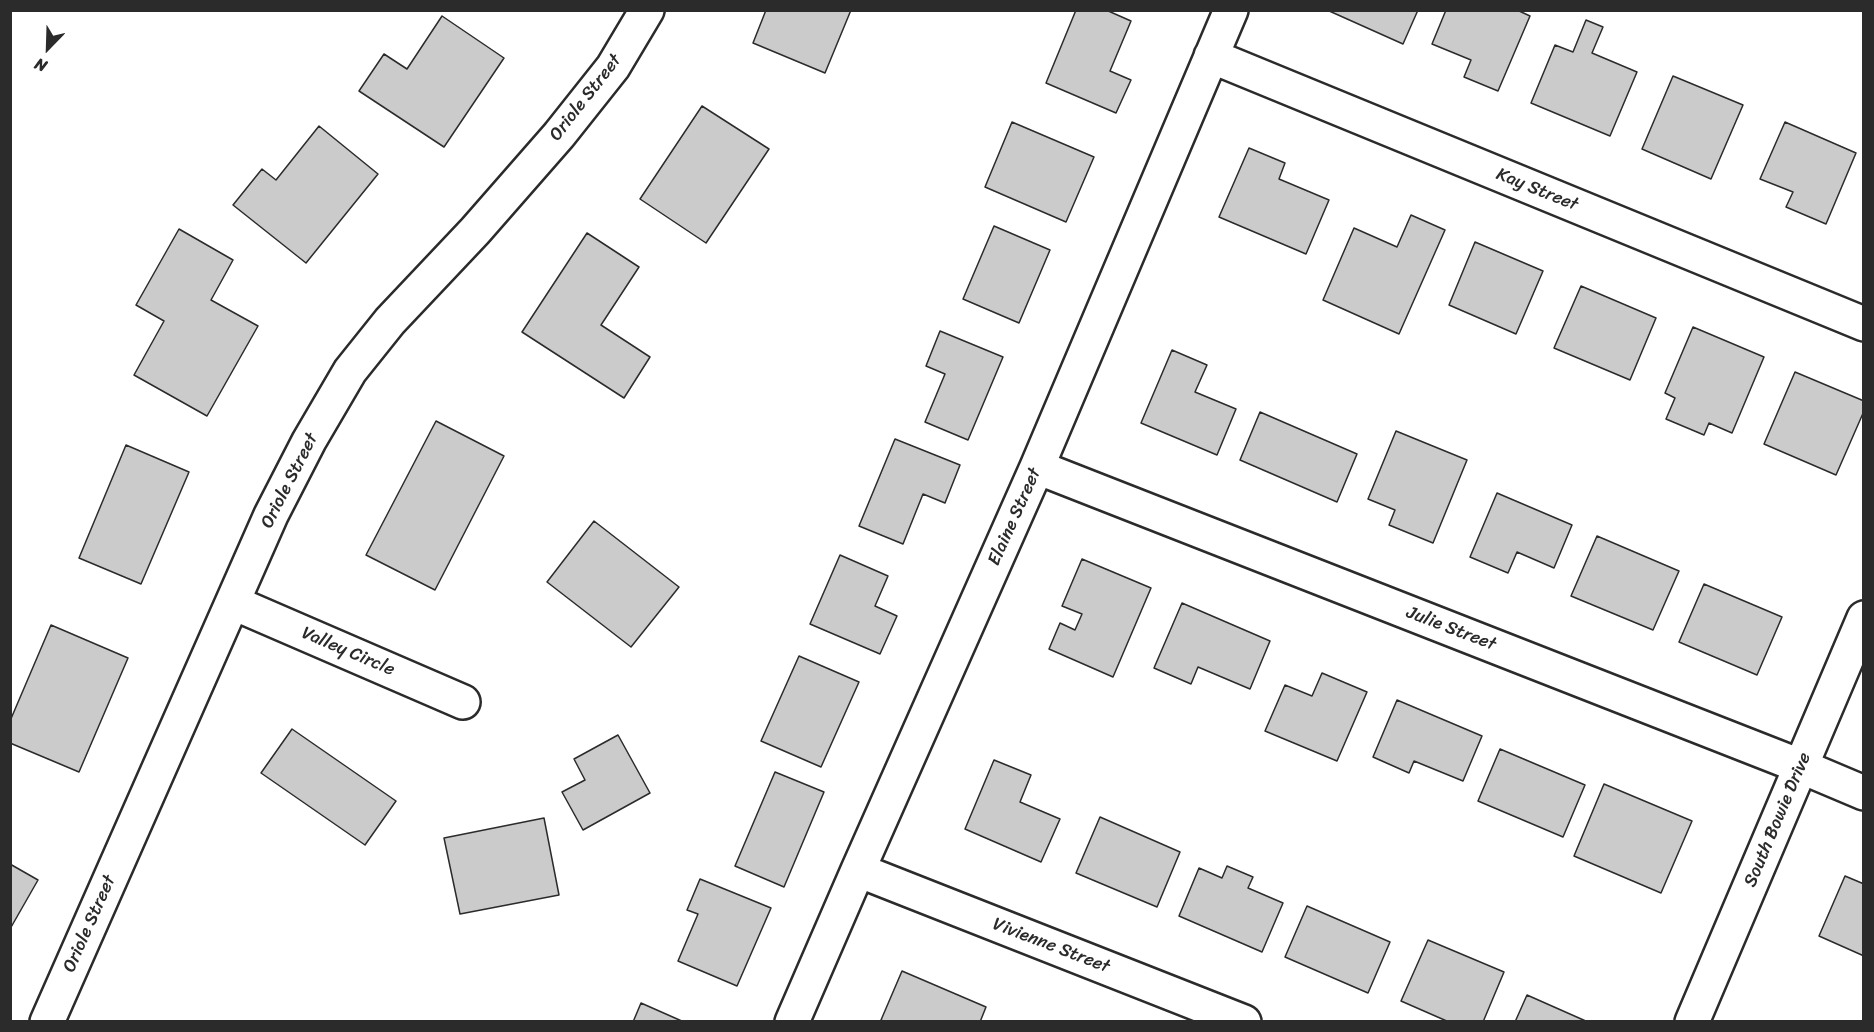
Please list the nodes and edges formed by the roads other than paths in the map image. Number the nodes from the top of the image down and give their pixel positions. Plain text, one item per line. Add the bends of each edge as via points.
1 (647, 10) edge
2 (1231, 10) edge
3 (1211, 56) junction
4 (1863, 324) edge
5 (1037, 466) junction
6 (234, 603) junction
7 (1863, 618) edge
8 (463, 702) dead end
9 (1800, 766) junction
10 (1863, 793) edge
11 (858, 870) junction
12 (47, 1022) edge
13 (792, 1022) edge
14 (1244, 1022) edge
15 (1692, 1022) edge

1 - 6 street, Oriole Street via 613,67 559,135 390,321 350,371 271,515
2 - 3 street, Elaine Street
3 - 4 street, Kay Street
3 - 5 street, Elaine Street
5 - 9 street, Julie Street
5 - 11 street, Elaine Street
6 - 8 street, Valley Circle
6 - 12 street, Oriole Street
7 - 9 street, South Bowie Drive
9 - 10 street, Julie Street
9 - 15 street, South Bowie Drive
11 - 13 street, Elaine Street
11 - 14 street, Vivienne Street

